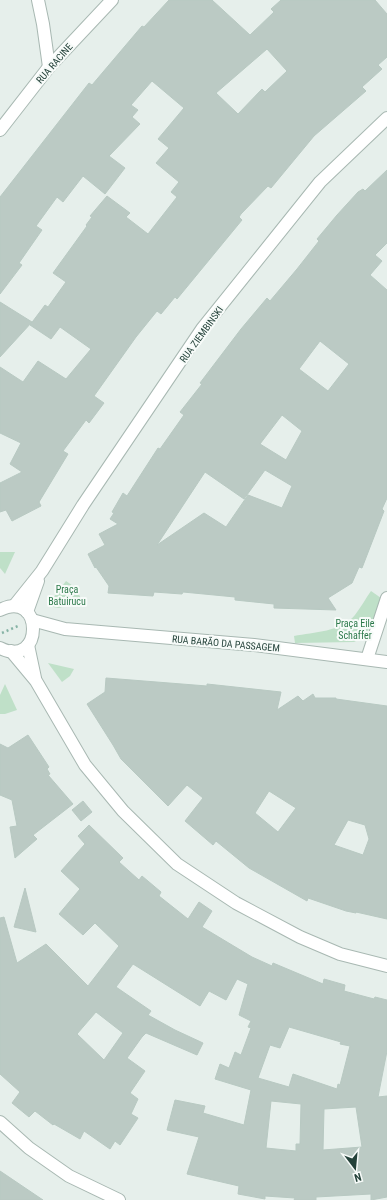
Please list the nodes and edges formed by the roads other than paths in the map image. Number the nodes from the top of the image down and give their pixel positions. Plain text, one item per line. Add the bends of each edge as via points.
1 (38, 0) edge
2 (112, 0) edge
3 (49, 66) junction
4 (387, 118) edge
5 (0, 130) edge
6 (42, 571) junction
7 (387, 598) edge
8 (5, 606) edge
9 (29, 616) junction
10 (65, 629) junction
11 (34, 633) junction
12 (28, 645) junction
13 (4, 653) edge
14 (367, 659) junction
15 (387, 662) edge
16 (36, 681) junction
17 (387, 966) edge
18 (0, 1122) edge
19 (119, 1200) edge

1 - 3 street
2 - 3 street, RUA RACINE
3 - 5 street, RUA RACINE
4 - 6 street, RUA ZIEMBINSKI via 320,182 202,329 83,505
6 - 8 street, RUA ZIEMBINSKI
6 - 9 street, RUA ZIEMBINSKI
7 - 14 street
8 - 9 street
9 - 10 street, RUA BARÃO DA PASSAGEM
9 - 11 street
10 - 11 street, RUA BARÃO DA PASSAGEM
10 - 14 street, RUA BARÃO DA PASSAGEM via 254,645
11 - 12 street
12 - 13 street via 20,650
12 - 16 street
13 - 16 street
14 - 15 street, RUA BARÃO DA PASSAGEM
16 - 17 street via 85,765 123,811 177,864 236,903 300,937 340,954
18 - 19 street via 29,1148 69,1176

